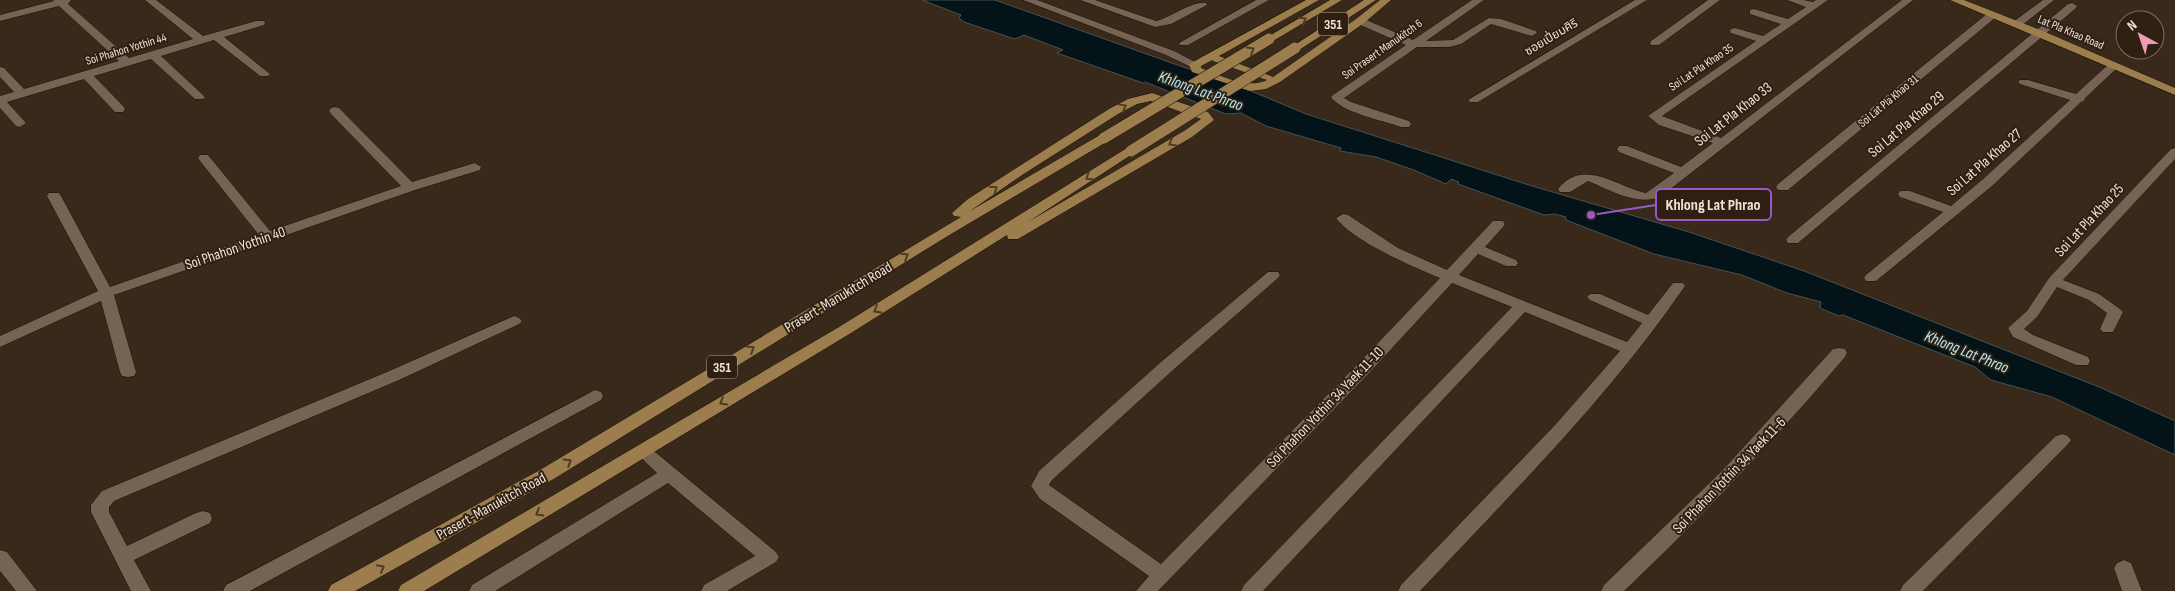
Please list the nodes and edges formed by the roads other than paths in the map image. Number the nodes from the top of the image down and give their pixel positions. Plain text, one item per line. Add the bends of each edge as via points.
1 (150, 0) edge
2 (1028, 0) edge
3 (1085, 0) edge
4 (1264, 0) edge
5 (1314, 0) edge
6 (1337, 0) edge
7 (1372, 0) edge
8 (1386, 0) edge
9 (1479, 0) edge
10 (1642, 0) edge
11 (1716, 0) edge
12 (1792, 0) edge
13 (1908, 0) edge
14 (1955, 0) edge
15 (2049, 0) edge
16 (63, 1) edge
17 (1818, 3) edge
18 (1202, 5) dead end
19 (2072, 6) dead end
20 (1754, 12) dead end
21 (1992, 15) junction
22 (0, 18) edge
23 (1360, 21) junction
24 (260, 23) dead end
25 (1790, 23) junction
26 (2017, 24) junction
27 (1735, 31) dead end
28 (1532, 33) dead end
29 (2039, 33) junction
30 (216, 36) junction
31 (201, 40) junction
32 (1764, 40) junction
33 (1184, 43) dead end
34 (1655, 43) dead end
35 (1413, 44) junction
36 (1170, 53) junction
37 (1216, 54) junction
38 (154, 55) junction
39 (127, 62) junction
40 (1195, 65) junction
41 (2113, 66) junction
42 (0, 70) edge
43 (264, 74) dead end
44 (87, 75) junction
45 (1282, 76) junction
46 (2024, 82) dead end
47 (2175, 92) edge
48 (22, 94) junction
49 (200, 97) dead end
50 (2080, 99) junction
51 (1474, 100) dead end
52 (0, 101) edge
53 (119, 109) dead end
54 (335, 111) dead end
55 (20, 123) dead end
56 (1405, 124) dead end
57 (1721, 142) junction
58 (1623, 149) dead end
59 (2175, 152) edge
60 (204, 158) dead end
61 (475, 167) dead end
62 (1684, 173) junction
63 (410, 187) junction
64 (1783, 187) dead end
65 (1565, 189) dead end
66 (1905, 194) dead end
67 (54, 196) dead end
68 (1952, 212) junction
69 (1343, 218) dead end
70 (1498, 224) dead end
71 (945, 232) junction
72 (268, 237) junction
73 (1793, 240) dead end
74 (979, 248) junction
75 (1476, 248) junction
76 (1512, 263) dead end
77 (1273, 275) dead end
78 (1449, 278) junction
79 (1871, 278) dead end
80 (2054, 281) junction
81 (1678, 286) dead end
82 (106, 293) junction
83 (1595, 297) dead end
84 (1522, 306) junction
85 (514, 321) dead end
86 (1652, 322) junction
87 (2108, 329) dead end
88 (0, 342) edge
89 (1630, 350) junction
90 (1839, 353) dead end
91 (2082, 361) dead end
92 (128, 372) dead end
93 (596, 396) dead end
94 (2062, 440) dead end
95 (643, 451) junction
96 (669, 474) junction
97 (203, 518) dead end
98 (0, 556) edge
99 (124, 556) junction
100 (2124, 568) dead end
101 (1161, 574) junction
102 (27, 591) edge
103 (141, 591) edge
104 (233, 591) edge
105 (338, 591) edge
106 (408, 591) edge
107 (479, 591) edge
108 (711, 591) edge
109 (1146, 591) edge
110 (1252, 591) edge
111 (1408, 591) edge
112 (1611, 591) edge
113 (1910, 591) edge
114 (2132, 591) edge

1 - 31 street
2 - 36 street
3 - 18 street via 1155,24 1167,22
4 - 33 street
5 - 37 main road
71 -> 6 main road, Prasert-Manukitch Road / 351, bridge
7 -> 74 main road, Prasert-Manukitch Road / 351, bridge
8 - 23 main road
9 - 35 street, Soi Prasert Manukitch 6
10 - 51 street, ซอยเปี่ยมศิริ
11 - 34 street
12 - 17 street
13 - 57 street, Soi Lat Pla Khao 33
14 - 21 main road, Lat Pla Khao Road
15 - 26 street
16 - 22 street
16 - 39 street
17 - 25 street, Soi Lat Pla Khao 35
19 - 29 street, Soi Lat Pla Khao 29
20 - 25 street
21 - 26 main road, Lat Pla Khao Road
21 - 64 street, Soi Lat Pla Khao 31
23 - 35 street
23 - 45 main road
24 - 30 street, Soi Phahon Yothin 44
25 - 32 street, Soi Lat Pla Khao 35
26 - 29 main road, Lat Pla Khao Road
27 - 32 street
28 - 35 street via 1489,21 1457,42
29 - 41 main road, Lat Pla Khao Road
29 - 73 street, Soi Lat Pla Khao 29
30 - 31 street, Soi Phahon Yothin 44
30 - 43 street
31 - 38 street, Soi Phahon Yothin 44
32 - 57 street, Soi Lat Pla Khao 35 via 1654,116
35 - 56 street, Soi Prasert Manukitch 6 via 1337,97 1347,105
36 - 37 street via 1192,56
36 - 40 street
37 - 40 main road
37 - 45 main road via 1217,59 1267,77
38 - 39 street, Soi Phahon Yothin 44
38 - 49 street
39 - 44 street, Soi Phahon Yothin 44
40 - 45 main road via 1202,74 1250,88 1262,87
41 - 47 main road, Lat Pla Khao Road
41 - 50 street, Soi Lat Pla Khao 27
42 - 48 street
44 - 48 street, Soi Phahon Yothin 44
44 - 53 street
46 - 50 street
48 - 52 street, Soi Phahon Yothin 44
50 - 68 street, Soi Lat Pla Khao 27
52 - 55 street
54 - 63 street
57 - 62 street, Soi Lat Pla Khao 33
58 - 62 street
59 - 80 street, Soi Lat Pla Khao 25
60 - 72 street
61 - 63 street, Soi Phahon Yothin 40
62 - 65 street, Soi Lat Pla Khao 33 via 1647,197 1588,177
63 - 72 street, Soi Phahon Yothin 40
66 - 68 street
67 - 82 street
68 - 79 street, Soi Lat Pla Khao 27
69 - 78 street via 1385,248
70 - 75 street, Soi Phahon Yothin 34 Yaek 11-10
71 -> 74 main road via 948,223 961,212 1028,166 1144,97 1204,115 1208,120 1020,234
105 -> 71 main road, Prasert-Manukitch Road / 351 via 546,475
72 - 82 street, Soi Phahon Yothin 40
74 -> 95 main road, Prasert-Manukitch Road / 351
75 - 76 street
75 - 78 street, Soi Phahon Yothin 34 Yaek 11-10
77 - 101 street via 1045,476 1040,486 1046,494
78 - 84 street
78 - 101 street, Soi Phahon Yothin 34 Yaek 11-10
80 - 87 street via 2094,297 2115,312
80 - 91 street, Soi Lat Pla Khao 25 via 2032,314 2016,328 2019,334
81 - 86 street
82 - 88 street, Soi Phahon Yothin 40
82 - 92 street
83 - 86 street
84 - 89 street
84 - 110 street
85 - 99 street via 393,376 108,496 100,504 100,512
86 - 89 street
89 - 111 street via 1562,428
90 - 112 street, Soi Phahon Yothin 34 Yaek 11-6 via 1776,426 1668,539
93 - 104 street
94 - 113 street
95 - 96 street
95 -> 106 main road, Prasert-Manukitch Road / 351
96 - 107 street
96 - 108 street via 769,557
97 - 99 street
98 - 102 street
99 - 103 street
100 - 114 street
101 - 109 street, Soi Phahon Yothin 34 Yaek 11-10

